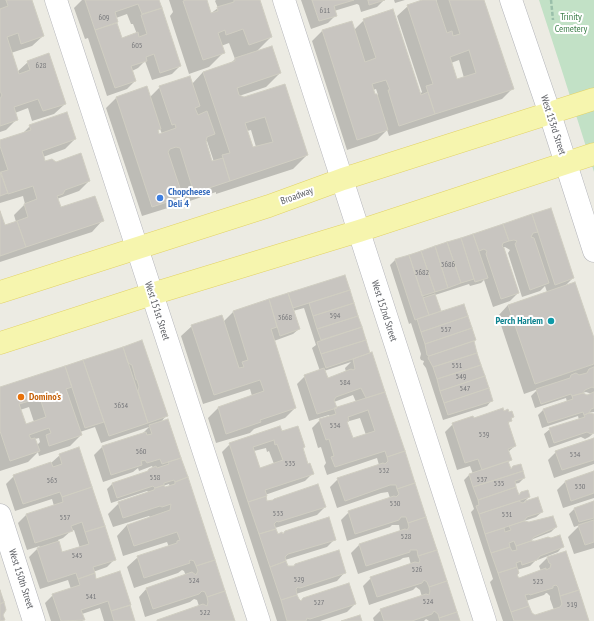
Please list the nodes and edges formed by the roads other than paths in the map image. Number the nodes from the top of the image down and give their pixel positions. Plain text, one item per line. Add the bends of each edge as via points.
1 (56, 0) edge
2 (284, 0) edge
3 (511, 0) edge
4 (594, 99) edge
5 (550, 114) junction
6 (594, 154) edge
7 (566, 163) junction
8 (343, 179) junction
9 (359, 232) junction
10 (137, 249) junction
11 (594, 251) edge
12 (0, 292) edge
13 (152, 294) junction
14 (0, 343) edge
15 (0, 515) edge
16 (34, 621) edge
17 (259, 621) edge
18 (485, 621) edge

1 - 10 street, West 151st Street
2 - 8 street, West 152nd Street
3 - 5 street, West 153rd Street
4 - 5 main road, Broadway
5 - 7 street, West 153rd Street
5 - 8 main road, Broadway
6 - 7 main road
7 - 9 main road
7 - 11 street, West 153rd Street
8 - 9 street, West 152nd Street
8 - 10 main road, Broadway
9 - 13 main road
9 - 18 street, West 152nd Street
10 - 12 main road, Broadway
10 - 13 street, West 151st Street
13 - 14 main road
13 - 17 street, West 151st Street
15 - 16 street, West 150th Street

